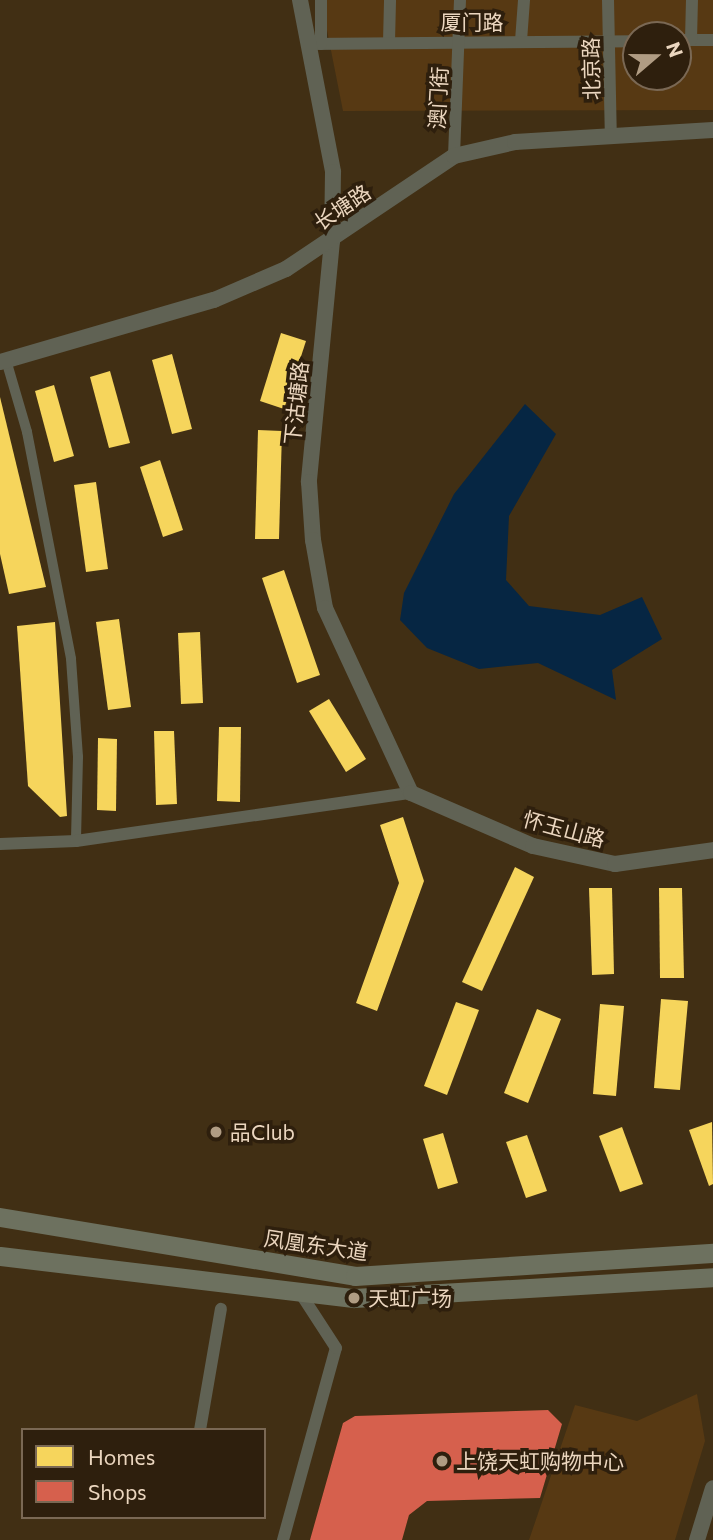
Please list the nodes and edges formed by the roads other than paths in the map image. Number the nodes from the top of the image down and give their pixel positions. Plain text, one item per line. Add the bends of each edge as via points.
1 (300, 0) edge
2 (321, 0) edge
3 (390, 0) edge
4 (460, 0) edge
5 (524, 0) edge
6 (608, 0) edge
7 (692, 0) edge
8 (688, 21) edge
9 (692, 40) edge
10 (713, 40) edge
11 (521, 41) junction
12 (611, 41) junction
13 (622, 41) edge
14 (389, 42) junction
15 (460, 42) junction
16 (315, 44) junction
17 (713, 130) edge
18 (611, 138) junction
19 (454, 156) junction
20 (332, 241) junction
21 (3, 361) edge
22 (411, 793) junction
23 (76, 841) junction
24 (0, 844) edge
25 (713, 850) edge
26 (0, 1202) edge
27 (0, 1217) edge
28 (26, 1222) junction
29 (713, 1253) edge
30 (0, 1255) edge
31 (26, 1259) junction
32 (0, 1270) edge
33 (713, 1278) edge
34 (299, 1291) junction
35 (221, 1309) dead end
36 (200, 1428) edge
37 (713, 1488) edge
38 (283, 1540) edge
39 (697, 1540) edge

1 - 16 street, 下沽塘路
2 - 16 street
3 - 14 street
4 - 15 street, 澳门街
5 - 11 street
6 - 12 street, 北京路
7 - 8 street
9 - 10 street
11 - 12 street, 厦门路
11 - 15 street, 厦门路
12 - 13 street, 厦门路
12 - 18 street, 北京路
14 - 15 street, 厦门路
14 - 16 street, 厦门路
15 - 19 street, 澳门街
16 - 20 street, 下沽塘路 via 333,172
17 - 18 street, 长塘路
18 - 19 street, 长塘路 via 515,142
19 - 20 street, 长塘路
20 - 21 street, 长塘路 via 286,269 214,300
20 - 22 street, 下沽塘路 via 309,482 313,540 325,608
21 - 23 street via 30,446 71,659 78,757
22 - 23 street
22 - 25 street, 怀玉山路 via 533,846 615,864
23 - 24 street
26 - 28 main road
27 - 28 main road, 凤凰东大道
28 - 29 main road, 凤凰东大道 via 355,1276
30 - 31 main road
31 - 32 main road
31 - 34 main road
33 - 34 main road via 354,1298
34 - 38 street via 336,1348
35 - 36 street
37 - 39 street

